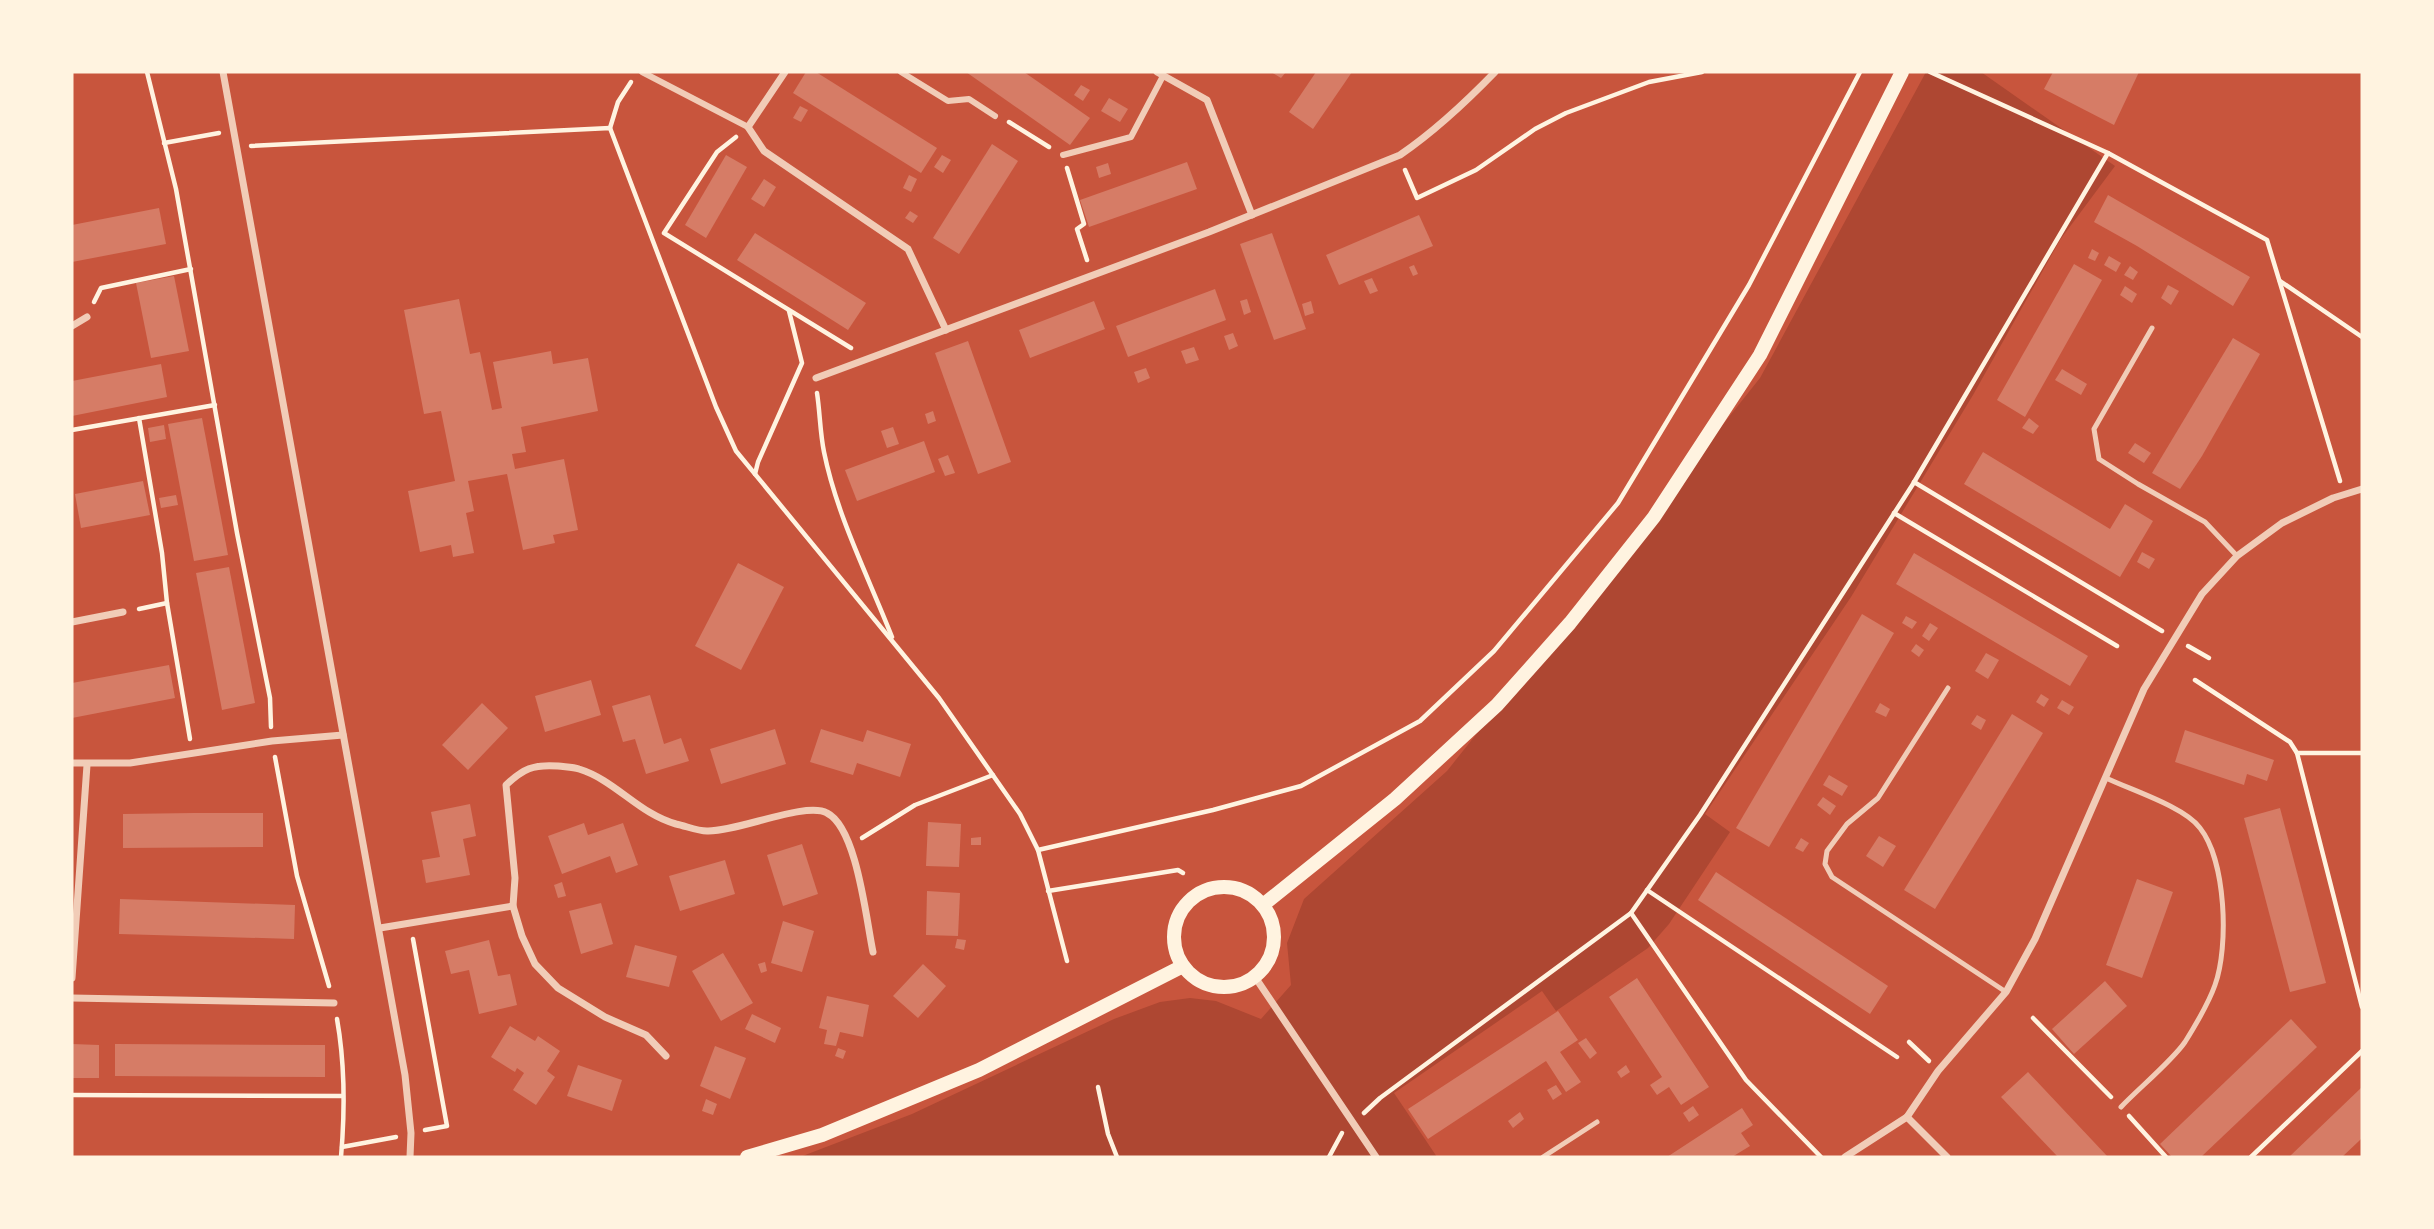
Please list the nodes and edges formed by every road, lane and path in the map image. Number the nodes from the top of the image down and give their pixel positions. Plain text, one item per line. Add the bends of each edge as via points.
1 (147, 72) edge
2 (223, 72) edge
3 (640, 72) edge
4 (785, 72) edge
5 (901, 72) edge
6 (1495, 72) edge
7 (1702, 72) edge
8 (1860, 72) edge
9 (1902, 72) edge
10 (1930, 72) edge
11 (1160, 74) edge
12 (1941, 74) edge
13 (995, 116) joint
14 (748, 127) junction
15 (610, 128) junction
16 (234, 130) junction
17 (164, 143) junction
18 (236, 146) junction
19 (2108, 153) junction
20 (1063, 155) junction
21 (1400, 155) junction
22 (1252, 215) junction
23 (664, 233) junction
24 (653, 239) junction
25 (191, 269) junction
26 (1092, 276) junction
27 (2280, 280) junction
28 (789, 312) junction
29 (87, 317) joint
30 (72, 326) edge
31 (2152, 328) dead end
32 (946, 330) junction
33 (2362, 337) edge
34 (870, 359) junction
35 (802, 363) junction
36 (816, 378) junction
37 (215, 405) junction
38 (139, 418) junction
39 (72, 430) edge
40 (755, 474) junction
41 (1914, 482) junction
42 (2362, 489) edge
43 (2344, 494) junction
44 (1894, 513) junction
45 (2237, 556) junction
46 (167, 603) junction
47 (123, 612) joint
48 (72, 622) edge
49 (2149, 625) dead end
50 (893, 642) junction
51 (2117, 646) dead end
52 (2194, 680) dead end
53 (1948, 688) dead end
54 (343, 734) junction
55 (272, 741) junction
56 (2297, 753) junction
57 (2362, 753) edge
58 (192, 754) junction
59 (72, 763) edge
60 (87, 765) junction
61 (993, 775) junction
62 (2106, 778) junction
63 (851, 845) junction
64 (1038, 850) junction
65 (1183, 873) dead end
66 (1647, 890) junction
67 (1048, 891) junction
68 (1263, 905) junction
69 (513, 906) junction
70 (1631, 913) junction
71 (410, 922) junction
72 (380, 928) junction
73 (873, 951) dead end
74 (1068, 961) dead end
75 (1183, 966) junction
76 (1255, 977) junction
77 (72, 978) edge
78 (2006, 992) junction
79 (72, 998) edge
80 (334, 1003) junction
81 (2362, 1007) edge
82 (2033, 1018) dead end
83 (1909, 1042) dead end
84 (2362, 1051) edge
85 (666, 1056) dead end
86 (1897, 1057) dead end
87 (1938, 1070) junction
88 (1098, 1087) dead end
89 (72, 1095) edge
90 (343, 1096) junction
91 (2121, 1107) junction
92 (1907, 1117) junction
93 (1597, 1122) dead end
94 (1354, 1123) junction
95 (411, 1133) junction
96 (342, 1147) junction
97 (341, 1157) edge
98 (410, 1157) edge
99 (747, 1157) edge
100 (1116, 1157) edge
101 (1329, 1157) edge
102 (1376, 1157) edge
103 (1543, 1157) edge
104 (1821, 1157) edge
105 (1845, 1157) edge
106 (1947, 1157) edge
107 (2166, 1157) edge
108 (2251, 1157) edge

1 - 17 path
2 - 16 street
3 - 14 street
3 - 15 path via 618,102
4 - 14 street
5 - 13 street via 948,101 970,99
6 - 21 street via 1461,107
7 - 21 path via 1649,82 1566,113 1476,170 1417,198
8 - 64 path via 1749,285 1618,503 1494,651 1420,721 1301,786
9 - 68 main road via 1760,355 1654,517 1497,705 1395,799
10 - 12 path
11 - 20 street via 1131,137
11 - 22 street via 1207,100
12 - 19 path
13 - 20 path
14 - 23 path via 717,152
14 - 32 street via 764,151 908,249
15 - 18 path
15 - 24 path
16 - 17 path
16 - 18 street
17 - 25 path
18 - 54 street
19 - 27 path via 2267,240
19 - 41 path
20 - 26 path via 1084,224 1077,229
21 - 22 street
22 - 26 street
23 - 24 path
23 - 28 path
24 - 40 path via 716,407 736,451
25 - 29 path via 101,288
25 - 37 path
26 - 32 street
27 - 33 path
27 - 43 path
28 - 34 path
28 - 35 path
29 - 30 street
31 - 45 lane via 2094,429 2098,459 2205,522
32 - 34 street
34 - 36 street
35 - 36 path
35 - 40 path
36 - 50 path via 824,451 847,530
37 - 38 path
37 - 55 path via 270,698
38 - 39 path
38 - 46 path
40 - 50 path
41 - 44 path
41 - 49 path
42 - 43 street
43 - 45 street via 2282,523
44 - 51 path
44 - 66 path
45 - 62 street via 2202,594 2174,638 2144,690
46 - 47 path
46 - 58 path
47 - 48 street
50 - 61 path
52 - 56 path via 2290,742
53 - 78 lane via 1878,798 1847,824 1827,850 1825,864 1832,877
54 - 55 street
54 - 72 street
55 - 58 street
55 - 80 path via 297,876
56 - 57 path
56 - 81 path
58 - 60 street via 131,764
59 - 60 street
60 - 77 street
61 - 63 path via 915,805
61 - 64 path
62 - 78 street via 2035,939
62 - 91 lane via 2176,810 2200,828 2222,886 2222,943 2215,984 2184,1043
63 - 69 street via 827,812 806,810 706,832 671,823 579,768 545,765 521,771 506,785
63 - 73 street
64 - 67 path
65 - 67 path via 1178,870
66 - 70 path
66 - 86 path
67 - 74 path
68 - 75 main road via 1240,889 1212,888 1197,895 1177,919 1174,936
68 - 76 main road via 1275,935 1272,952
69 - 71 street
69 - 85 street via 535,964 558,988 646,1035
70 - 94 path via 1380,1098
70 - 104 path via 1746,1080
71 - 72 street
71 - 95 path via 447,1126
72 - 95 street
75 - 76 main road via 1194,977 1223,987
75 - 99 main road via 979,1070 822,1135
76 - 94 street
78 - 87 street
79 - 80 street
80 - 90 path via 342,1048
82 - 91 path
83 - 87 path
84 - 108 path
87 - 92 street
88 - 100 path
89 - 90 path
90 - 96 path
91 - 107 path
92 - 105 street
92 - 106 street
93 - 103 lane
94 - 101 path via 1341,1133
94 - 102 street
95 - 96 path
95 - 98 street
96 - 97 path

